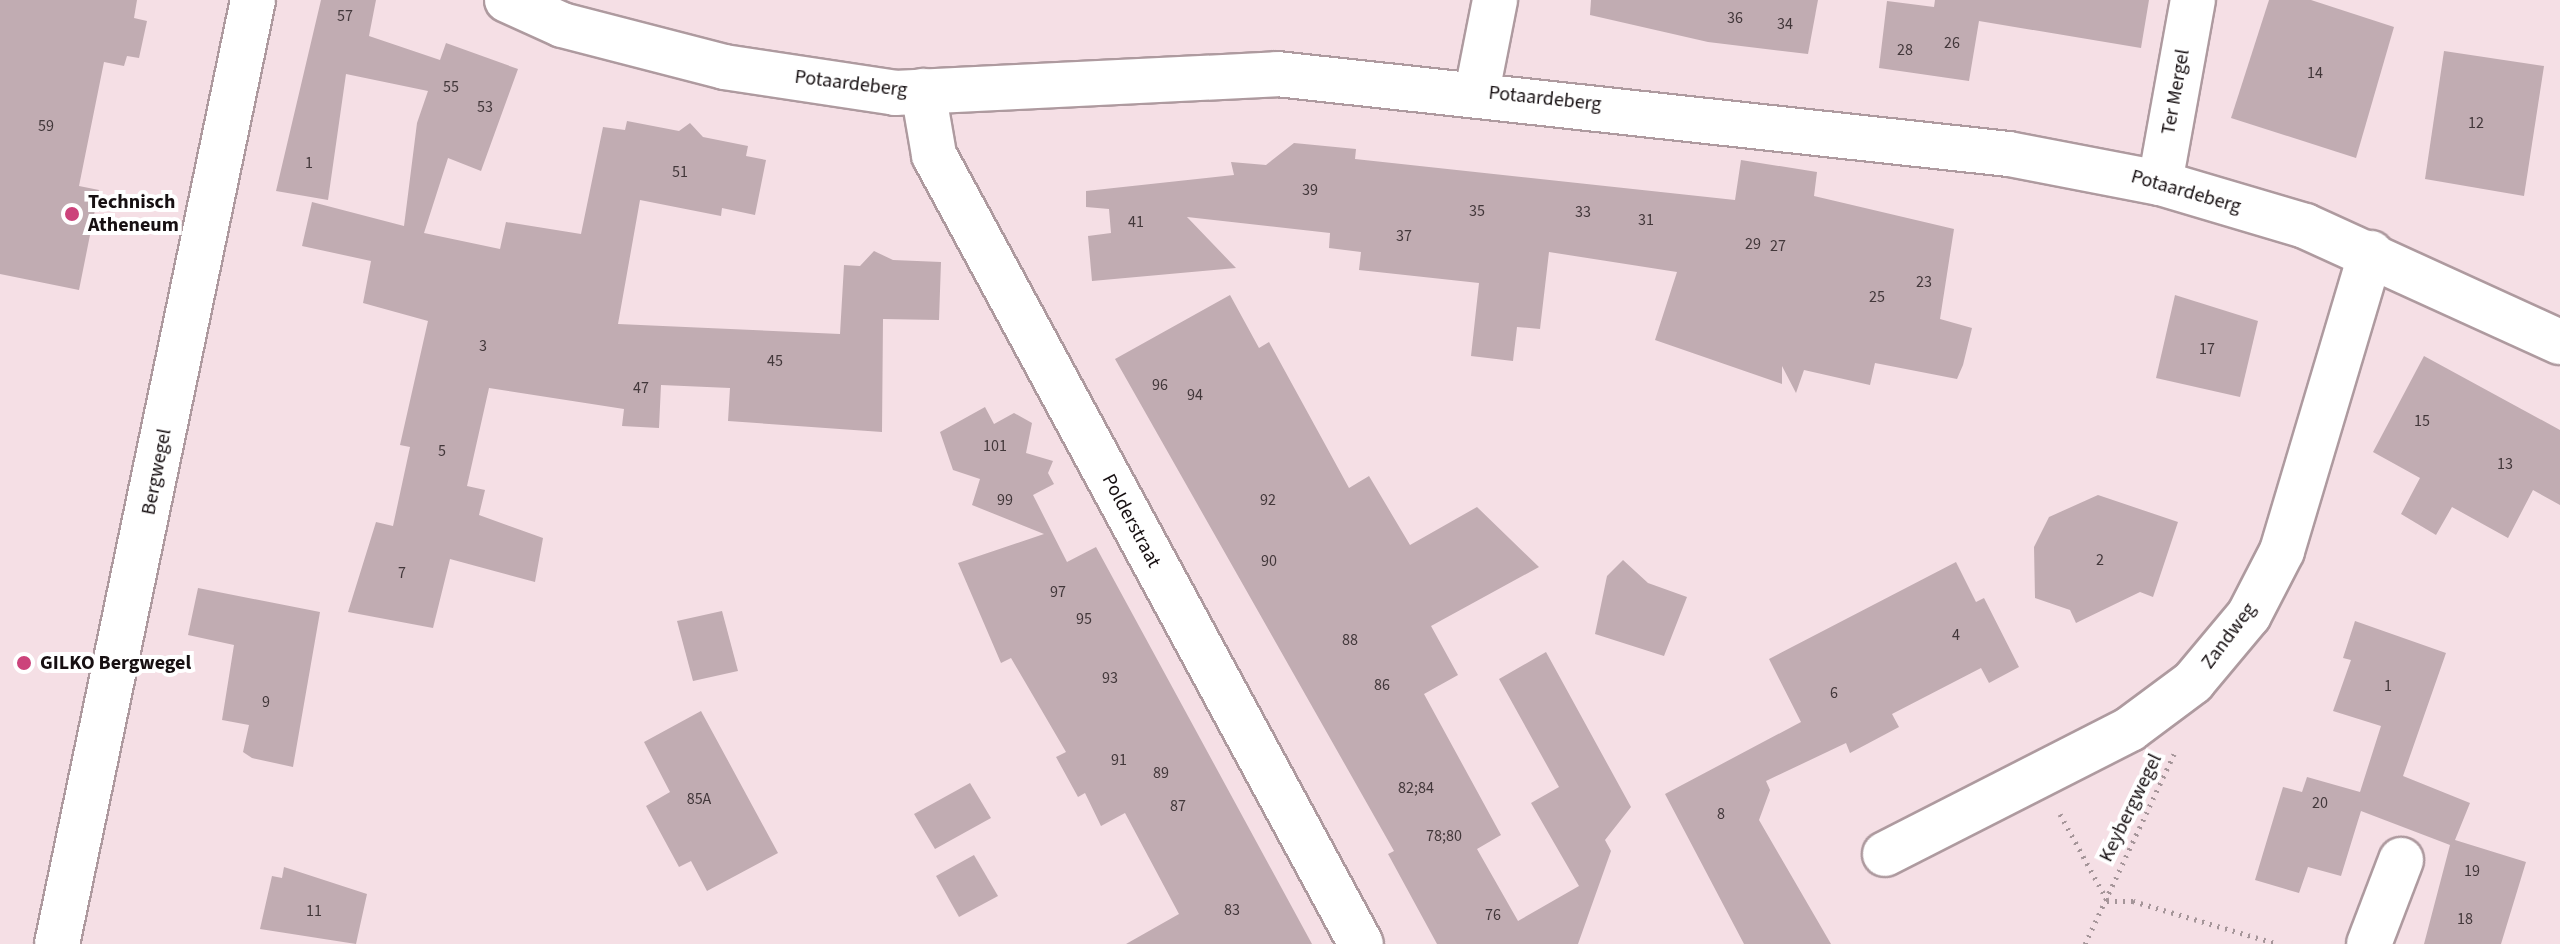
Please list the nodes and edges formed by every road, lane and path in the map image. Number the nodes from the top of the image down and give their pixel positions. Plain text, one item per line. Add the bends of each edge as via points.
1 (253, 0) edge
2 (507, 0) edge
3 (1495, 0) edge
4 (2193, 0) edge
5 (923, 91) junction
6 (1477, 92) junction
7 (2160, 183) junction
8 (2371, 253) junction
9 (2560, 342) edge
10 (2177, 747) dead end
11 (2040, 777) junction
12 (1885, 854) dead end
13 (2401, 860) dead end
14 (2107, 901) junction
15 (57, 944) edge
16 (1361, 944) edge
17 (2085, 944) edge
18 (2278, 944) edge
19 (2369, 944) edge

1 - 15 street, Bergwegel
2 - 5 street, Potaardeberg via 562,25 724,67
3 - 6 street
4 - 7 street, Ter Mergel
5 - 6 street, Potaardeberg via 1277,74
5 - 16 street, Polderstraat via 934,155
6 - 7 street, Potaardeberg via 2009,154
7 - 8 street, Potaardeberg
8 - 9 street, Potaardeberg
8 - 11 street, Zandweg via 2282,551 2249,615 2193,682 2130,729
10 - 14 path, Keybergwegel
11 - 12 street, Zandweg
11 - 14 path
13 - 19 street
14 - 17 path, Keybergwegel
14 - 18 path via 2133,901

